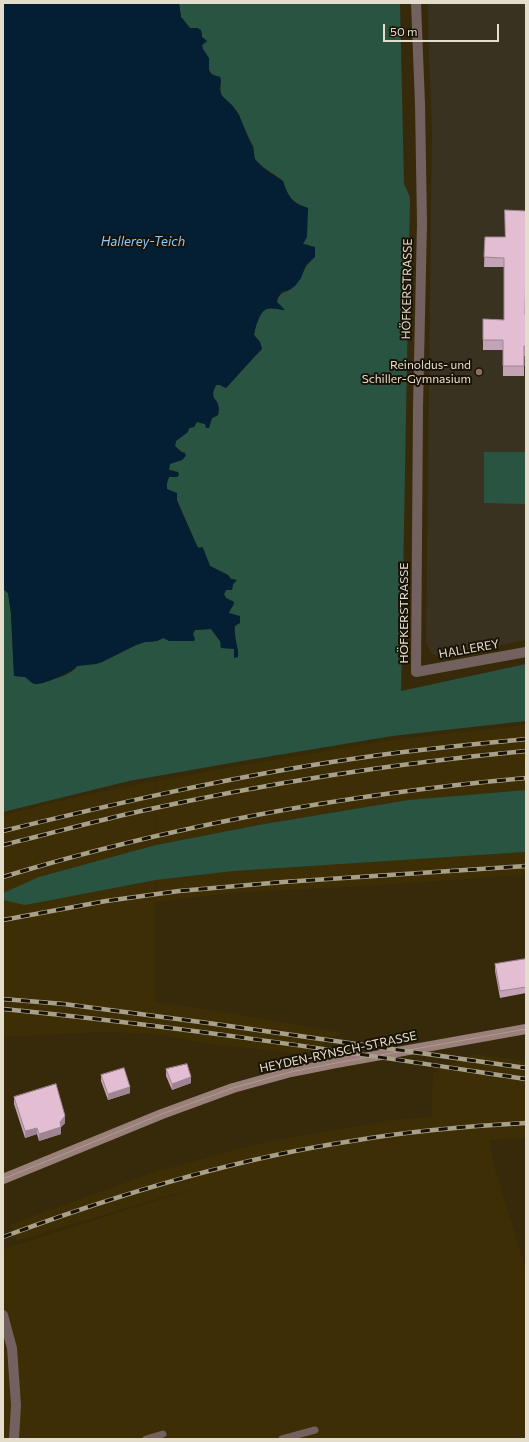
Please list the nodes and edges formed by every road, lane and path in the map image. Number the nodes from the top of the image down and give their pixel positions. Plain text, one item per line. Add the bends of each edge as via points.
1 (416, 3) edge
2 (526, 652) edge
3 (416, 672) joint
4 (526, 1029) edge
5 (3, 1179) edge
6 (3, 1315) edge
7 (315, 1430) dead end
8 (163, 1434) dead end
9 (14, 1439) edge
10 (146, 1439) edge
11 (282, 1439) edge

1 - 3 street, HÖFKERSTRASSE via 422,223
2 - 3 street, HALLEREY
4 - 5 main road, HEYDEN-RYNSCH-STRASSE via 291,1072 233,1088
6 - 9 street via 12,1348 16,1405
7 - 11 lane
8 - 10 lane

